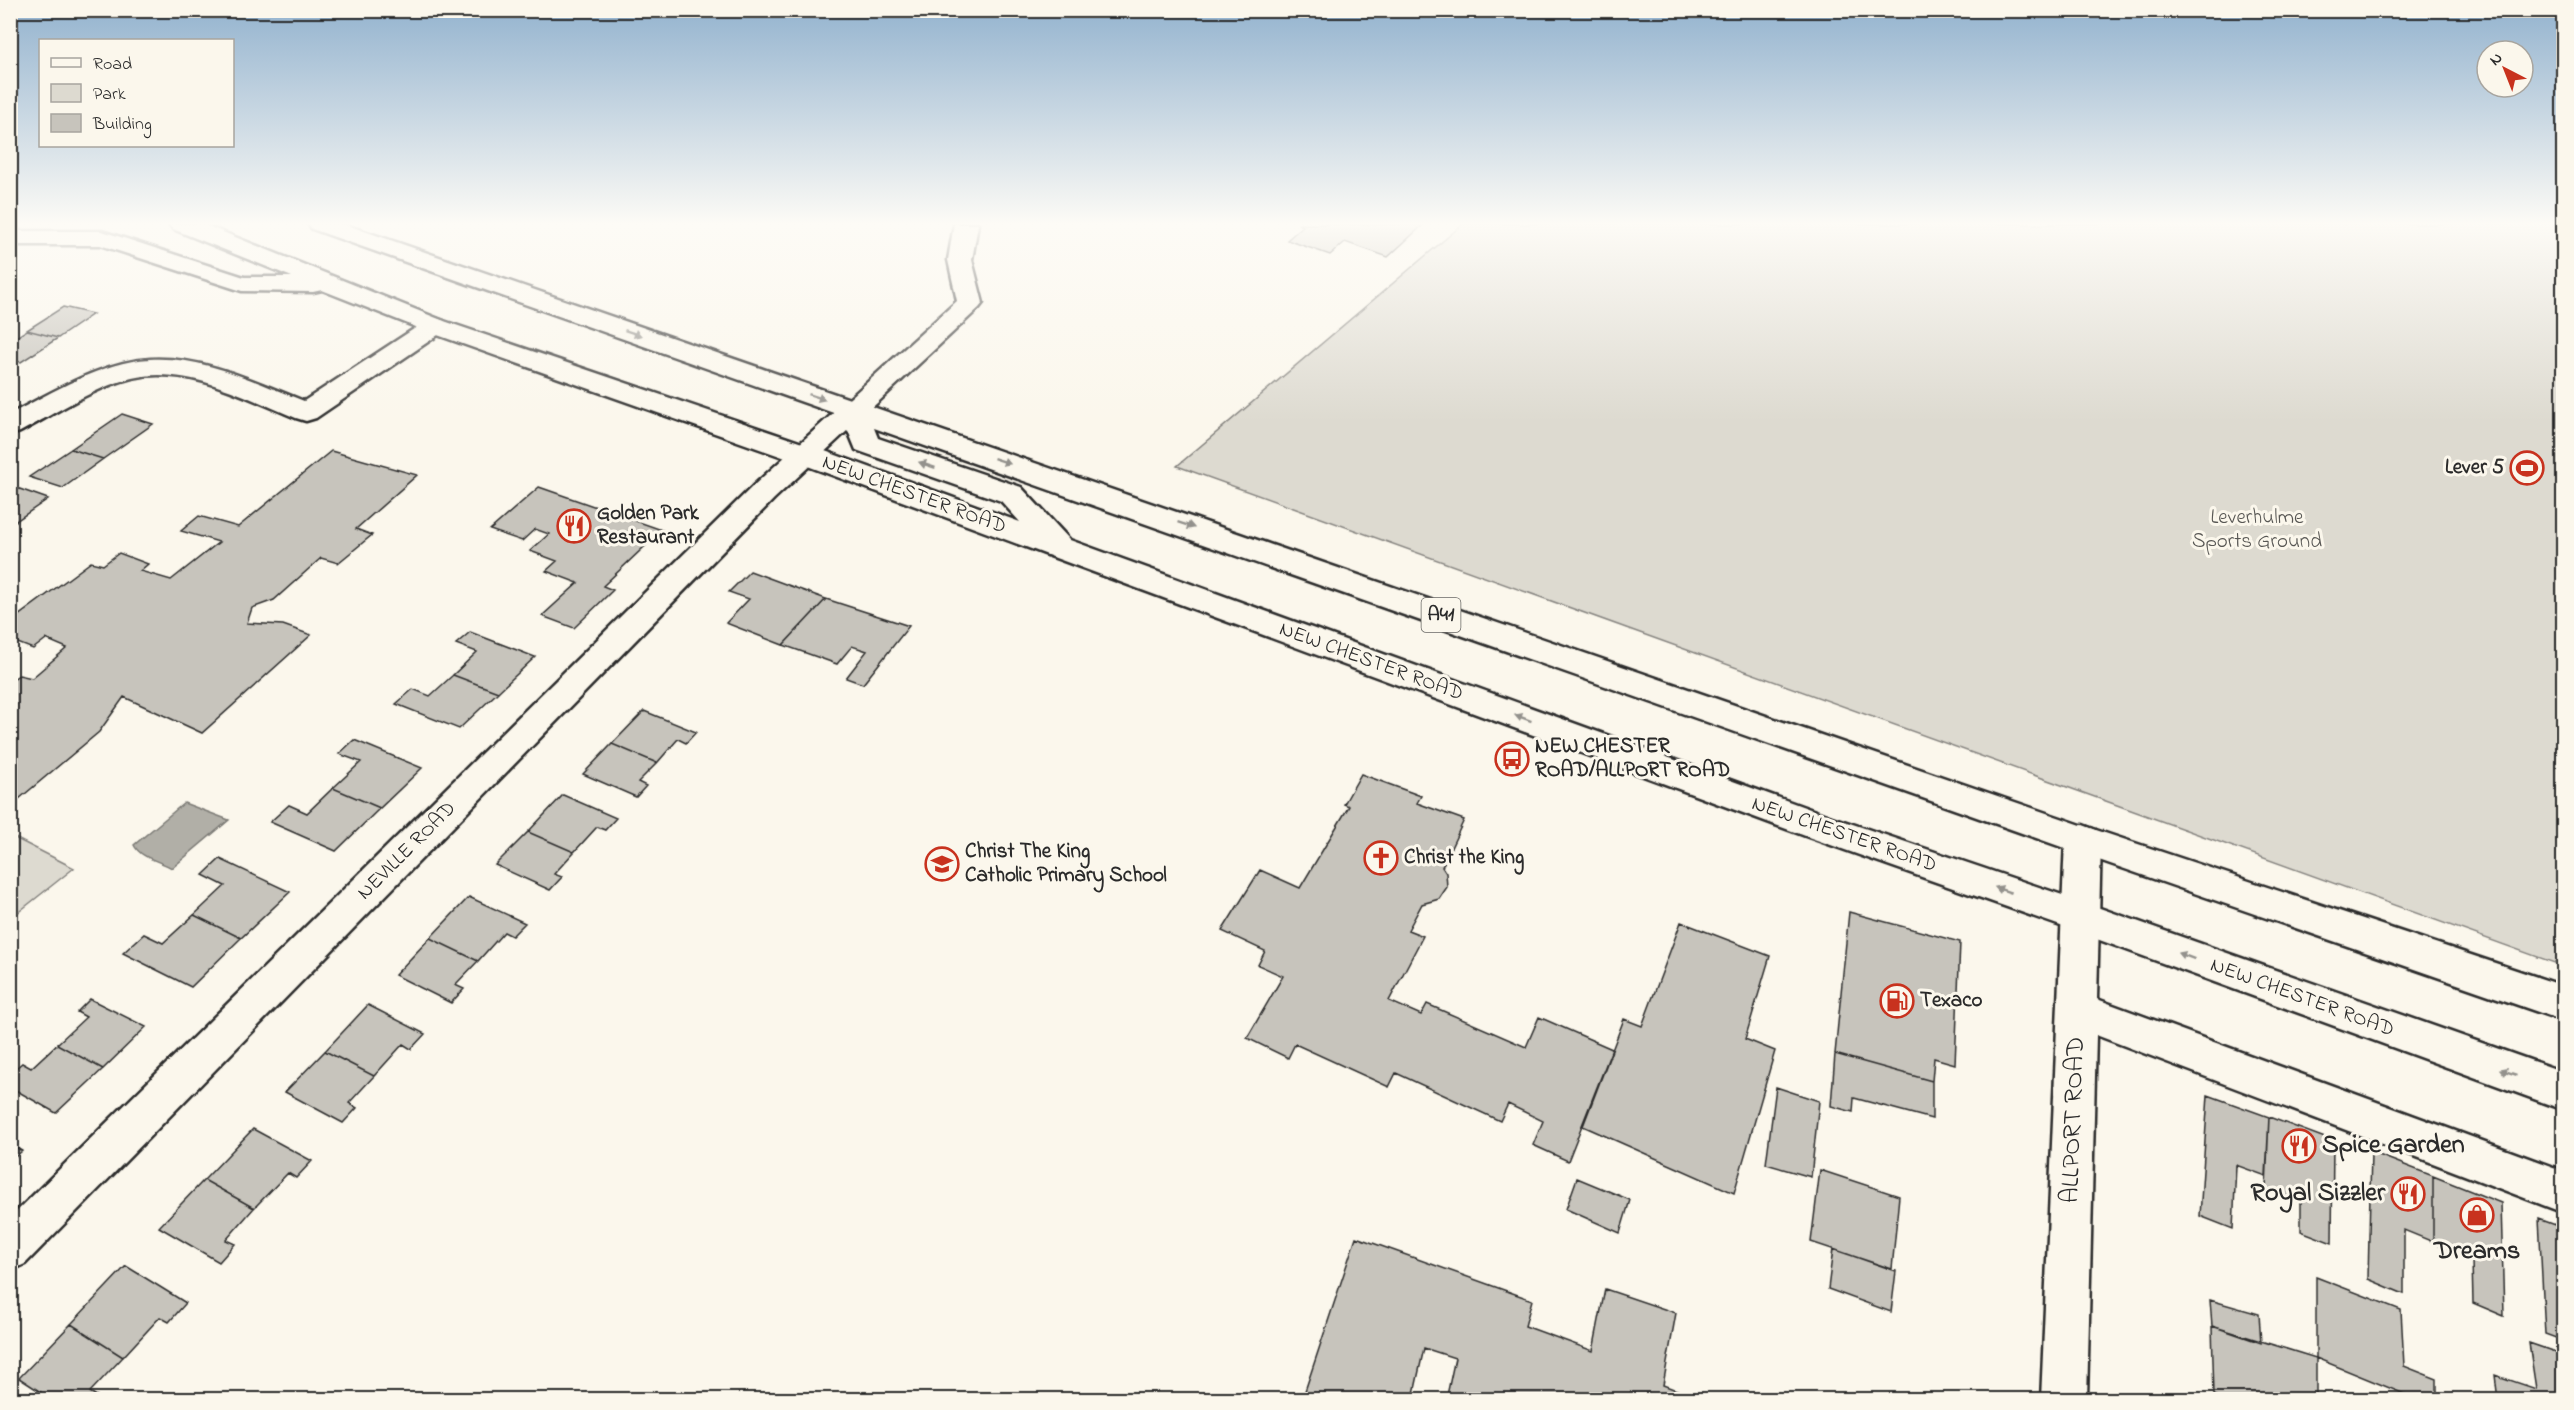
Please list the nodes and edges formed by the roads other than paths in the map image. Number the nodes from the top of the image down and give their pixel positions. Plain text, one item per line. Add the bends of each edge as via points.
1 (345, 290) edge
2 (509, 290) edge
3 (967, 290) edge
4 (435, 326) junction
5 (853, 410) junction
6 (10, 426) edge
7 (804, 454) junction
8 (1061, 549) junction
9 (2083, 840) junction
10 (2080, 917) junction
11 (2564, 1004) edge
12 (2078, 1011) junction
13 (2564, 1091) edge
14 (2564, 1192) edge
15 (10, 1249) edge
16 (2064, 1400) edge

1 - 4 main road, NEW CHESTER ROAD
2 -> 5 main road, A41
3 - 5 main road, NEVILLE ROAD via 970,303
4 - 6 main road via 306,412 201,372 132,369 77,391
4 - 7 main road, NEW CHESTER ROAD
5 - 7 main road, NEVILLE ROAD
8 -> 5 main road via 1011,494 866,444
5 -> 9 main road, A41
7 - 8 main road, NEW CHESTER ROAD
7 - 15 main road, NEVILLE ROAD
10 -> 8 main road, NEW CHESTER ROAD via 1820,827
9 - 10 main road, ALLPORT ROAD
9 - 11 main road, A41
10 - 12 main road, ALLPORT ROAD
13 -> 10 main road, NEW CHESTER ROAD
12 - 14 main road
12 - 16 main road, ALLPORT ROAD

